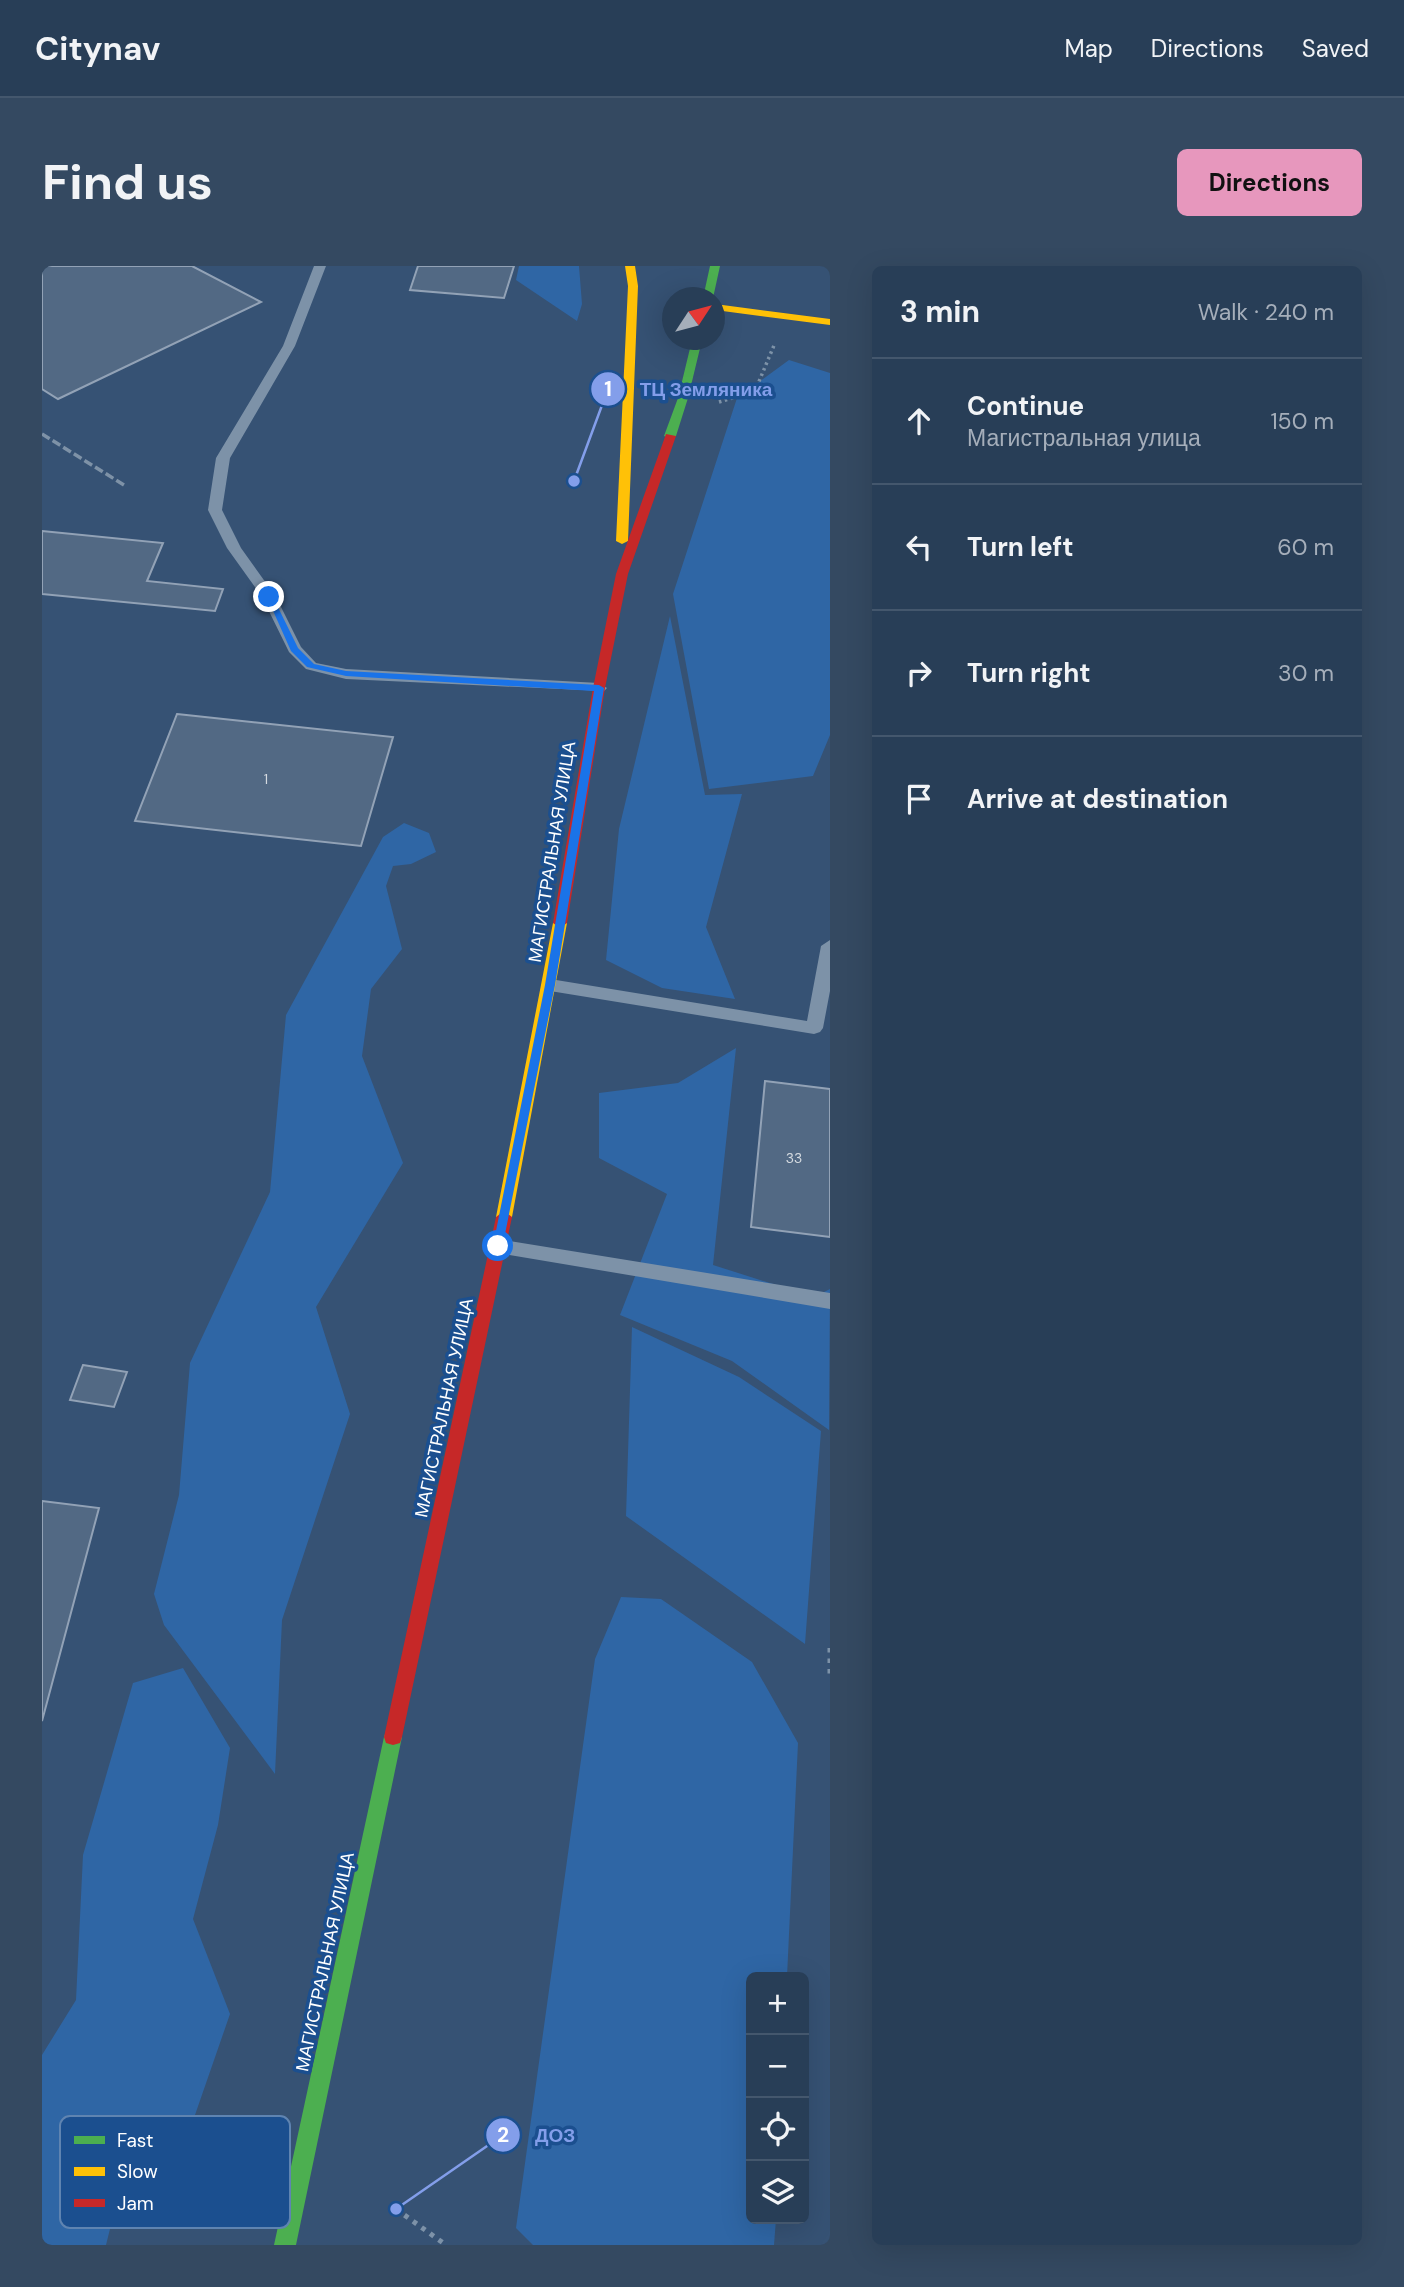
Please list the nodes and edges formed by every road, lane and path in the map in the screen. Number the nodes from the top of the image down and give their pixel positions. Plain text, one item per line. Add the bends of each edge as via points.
1 (320, 266) edge
2 (630, 266) edge
3 (715, 266) edge
4 (710, 287) edge
5 (725, 308) edge
6 (786, 316) junction
7 (830, 322) edge
8 (694, 350) edge
9 (719, 402) dead end
10 (622, 574) junction
11 (599, 688) junction
12 (830, 946) edge
13 (550, 985) junction
14 (822, 1029) edge
15 (498, 1246) junction
16 (830, 1301) edge
17 (830, 1648) edge
18 (830, 1678) edge
19 (396, 2209) dead end
20 (290, 2222) edge
21 (446, 2245) edge

1 - 11 lane via 289,346 223,458 215,510 234,548 269,597 294,649 311,666 346,674
2 - 10 main road via 634,286
3 - 4 main road
5 - 6 main road
6 - 7 main road
6 - 9 path via 755,391
8 - 10 main road
10 - 11 main road, МАГИСТРАЛЬНАЯ УЛИЦА
11 - 13 main road, МАГИСТРАЛЬНАЯ УЛИЦА
12 - 14 lane
13 - 14 lane
13 - 15 main road, МАГИСТРАЛЬНАЯ УЛИЦА
15 - 16 lane
15 - 20 main road, МАГИСТРАЛЬНАЯ УЛИЦА
17 - 18 path
19 - 21 path

